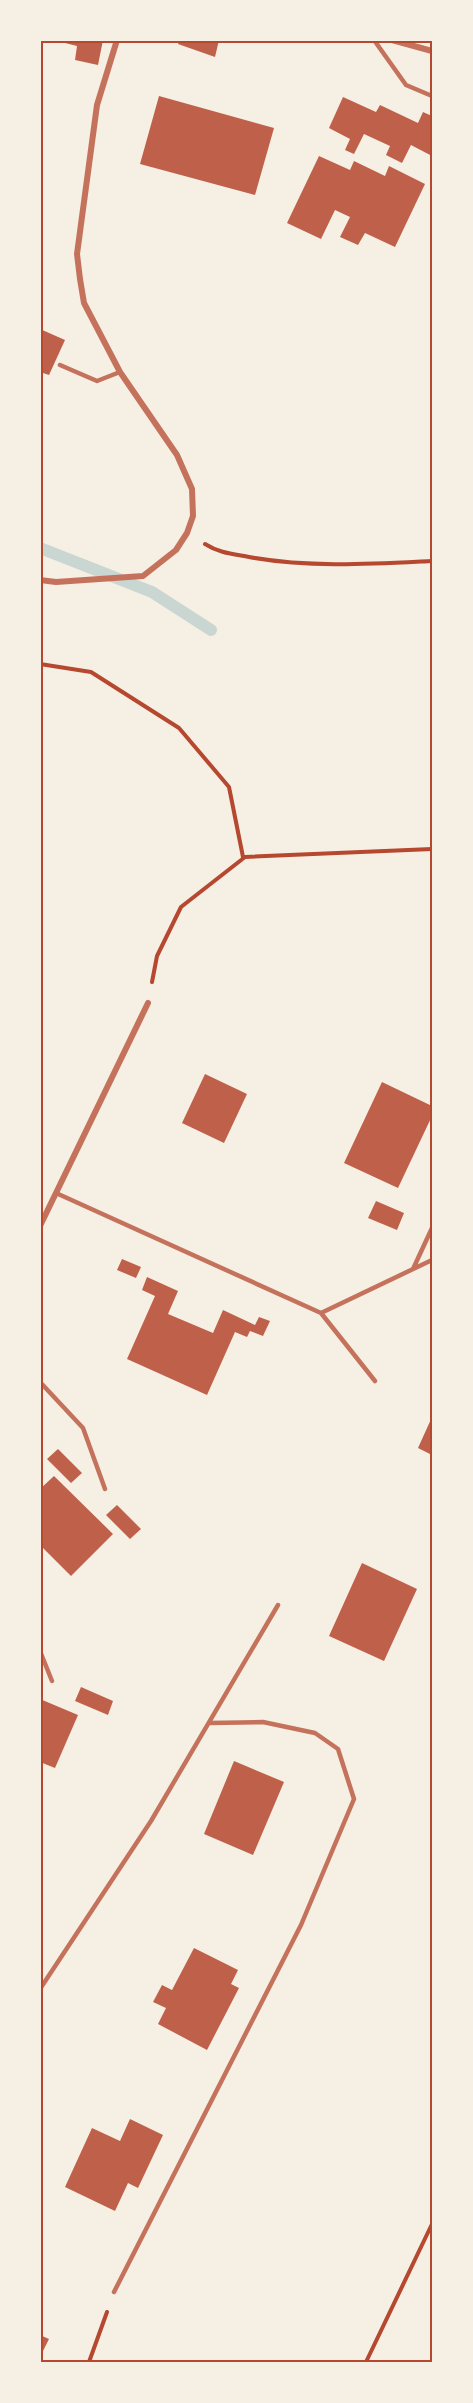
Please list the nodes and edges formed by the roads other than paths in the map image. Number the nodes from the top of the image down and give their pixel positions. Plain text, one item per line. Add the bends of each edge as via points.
1 (117, 40) edge
2 (374, 40) edge
3 (392, 40) edge
4 (432, 51) edge
5 (432, 96) edge
6 (60, 365) dead end
7 (120, 372) junction
8 (40, 580) edge
9 (148, 1003) road end
10 (56, 1193) junction
11 (40, 1226) edge
12 (432, 1228) edge
13 (432, 1260) edge
14 (413, 1269) junction
15 (321, 1313) junction
16 (375, 1381) dead end
17 (40, 1382) edge
18 (105, 1489) dead end
19 (278, 1605) dead end
20 (40, 1652) edge
21 (52, 1681) dead end
22 (209, 1723) junction
23 (40, 1989) edge
24 (114, 2292) road end

1 - 7 street via 97,105 77,254 84,303
2 - 5 lane via 406,85
3 - 4 street
6 - 7 lane via 98,381
7 - 8 street via 177,455 192,489 192,516 187,533 176,550 143,576
9 - 10 street
10 - 11 street
10 - 15 lane
12 - 14 lane
13 - 14 lane
14 - 15 lane
15 - 16 lane
17 - 18 lane via 83,1428
19 - 22 lane
20 - 21 lane
22 - 23 lane via 151,1821
22 - 24 lane via 263,1722 315,1733 338,1749 354,1799 301,1925

